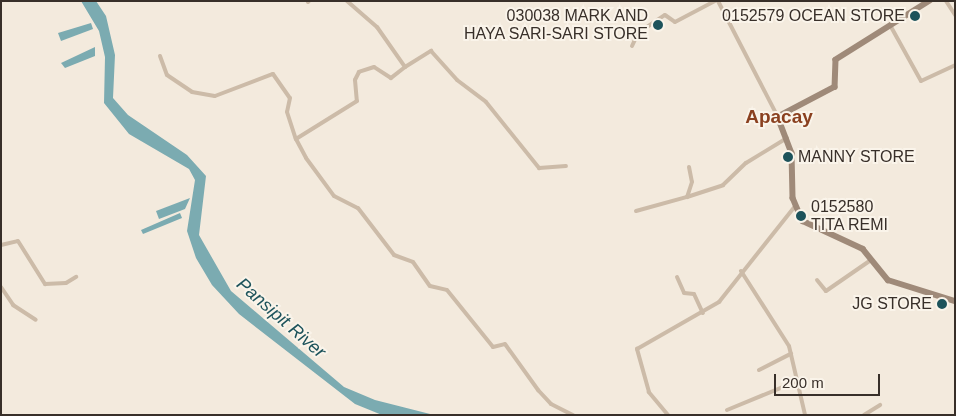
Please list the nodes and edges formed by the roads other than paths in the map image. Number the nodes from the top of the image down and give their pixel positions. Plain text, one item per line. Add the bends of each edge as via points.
1 (347, 1) edge
2 (716, 1) edge
3 (930, 1) edge
4 (946, 1) edge
5 (955, 15) edge
6 (890, 25) junction
7 (632, 46) dead end
8 (160, 56) dead end
9 (955, 65) edge
10 (405, 67) junction
11 (778, 117) junction
12 (788, 138) junction
13 (296, 139) junction
14 (566, 166) dead end
15 (689, 167) dead end
16 (687, 197) junction
17 (795, 206) junction
18 (636, 211) dead end
19 (1, 245) edge
20 (871, 260) junction
21 (741, 271) junction
22 (76, 277) dead end
23 (677, 277) dead end
24 (817, 280) dead end
25 (1, 287) edge
26 (955, 301) edge
27 (703, 313) junction
28 (36, 320) dead end
29 (791, 354) junction
30 (759, 370) dead end
31 (795, 382) junction
32 (880, 405) dead end
33 (727, 410) dead end
34 (573, 415) edge
35 (668, 415) edge
36 (805, 415) edge
37 (864, 415) edge

1 - 10 street via 377,27
2 - 7 street via 675,22 665,15 638,33
2 - 11 street
3 - 6 street
4 - 5 street
6 - 9 street via 921,82
6 - 11 street via 836,60 835,87
8 - 13 street via 167,75 192,92 215,96 273,74 290,98 287,112
10 - 13 street via 391,78 374,66 359,72 355,80 357,101
10 - 14 street via 431,51 457,80 486,102 540,168
11 - 12 street
12 - 16 street via 746,162 723,185
12 - 17 street
13 - 34 street via 334,196 358,208 394,255 413,262 430,286 447,290 493,347 505,344 544,397
15 - 16 street via 692,182
16 - 18 street
17 - 20 street via 810,228 856,244
17 - 21 street
19 - 22 street via 18,241 45,284 66,283
20 - 24 street via 826,291
20 - 26 street via 888,280
21 - 27 street via 732,289
21 - 29 street via 778,323
23 - 27 street via 684,293 694,294
25 - 28 street via 13,305
27 - 35 street via 637,349 650,392
29 - 30 street
29 - 31 street
31 - 33 street
31 - 36 street
32 - 37 street

